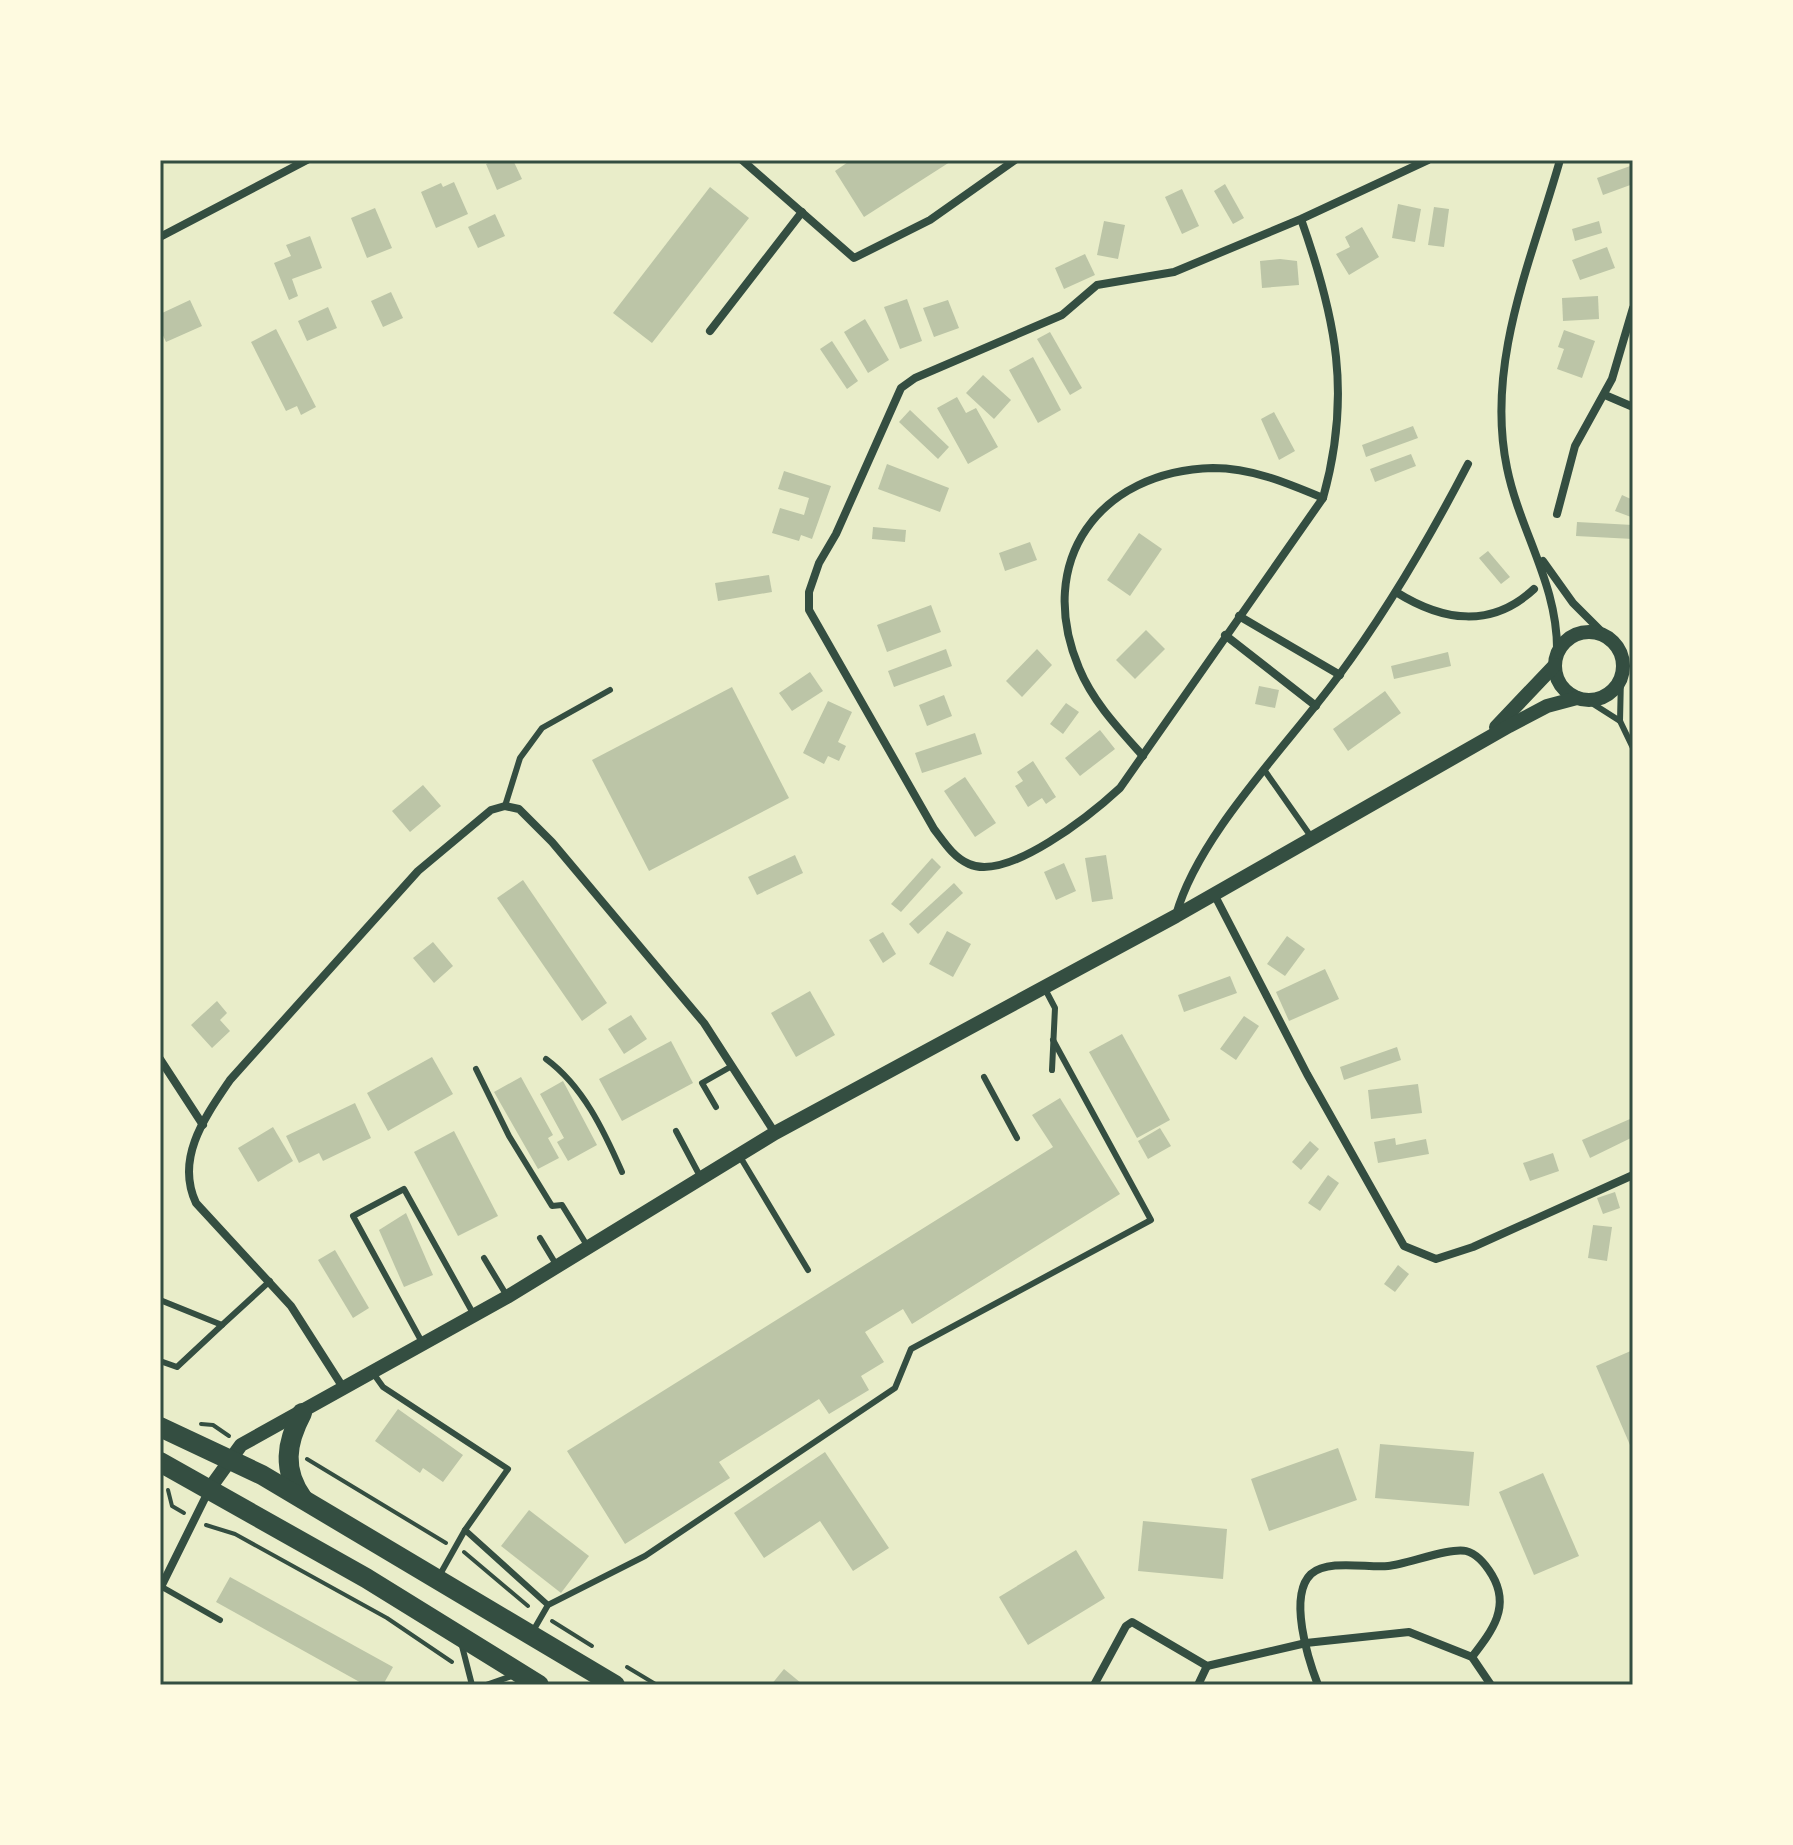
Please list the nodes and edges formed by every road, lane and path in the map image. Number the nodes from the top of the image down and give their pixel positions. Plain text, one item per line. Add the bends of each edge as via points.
1 (307, 160) edge
2 (742, 160) edge
3 (1015, 160) edge
4 (1428, 160) edge
5 (1560, 160) edge
6 (802, 212) junction
7 (1301, 219) junction
8 (160, 237) edge
9 (1633, 308) edge
10 (710, 331) dead end
11 (1605, 395) junction
12 (1633, 407) edge
13 (1468, 464) dead end
14 (1323, 498) junction
15 (1557, 514) dead end
16 (1538, 554) junction
17 (1534, 589) dead end
18 (1396, 592) junction
19 (1239, 616) junction
20 (1225, 635) junction
21 (1611, 640) junction
22 (1633, 641) edge
23 (1556, 659) junction
24 (1626, 671) edge
25 (1340, 675) junction
26 (610, 690) dead end
27 (1582, 699) junction
28 (1316, 706) junction
29 (1620, 721) junction
30 (1475, 746) junction
31 (1633, 748) edge
32 (1143, 756) junction
33 (1265, 771) junction
34 (505, 806) junction
35 (1312, 838) junction
36 (1214, 894) junction
37 (1176, 916) junction
38 (1045, 989) junction
39 (1053, 1040) junction
40 (160, 1059) edge
41 (546, 1059) dead end
42 (732, 1066) junction
43 (476, 1069) dead end
44 (1052, 1070) dead end
45 (984, 1077) dead end
46 (716, 1107) dead end
47 (203, 1125) junction
48 (676, 1131) dead end
49 (775, 1133) junction
50 (1017, 1138) dead end
51 (739, 1155) junction
52 (622, 1172) dead end
53 (1633, 1175) edge
54 (701, 1178) junction
55 (540, 1238) dead end
56 (588, 1247) junction
57 (484, 1258) dead end
58 (557, 1266) junction
59 (808, 1270) dead end
60 (270, 1281) junction
61 (507, 1297) junction
62 (160, 1300) edge
63 (174, 1306) junction
64 (474, 1315) junction
65 (170, 1317) dead end
66 (222, 1325) junction
67 (423, 1344) junction
68 (160, 1361) edge
69 (372, 1372) junction
70 (344, 1389) junction
71 (302, 1413) junction
72 (160, 1427) edge
73 (189, 1442) junction
74 (235, 1452) junction
75 (288, 1460) junction
76 (168, 1466) edge
77 (210, 1488) junction
78 (303, 1499) junction
79 (197, 1520) junction
80 (465, 1530) junction
81 (455, 1548) junction
82 (438, 1578) junction
83 (161, 1588) edge
84 (548, 1605) junction
85 (542, 1615) junction
86 (220, 1620) dead end
87 (531, 1634) junction
88 (458, 1635) junction
89 (1306, 1643) junction
90 (603, 1653) dead end
91 (1472, 1657) junction
92 (615, 1660) dead end
93 (1207, 1666) junction
94 (471, 1675) junction
95 (532, 1680) edge
96 (472, 1685) edge
97 (486, 1685) edge
98 (615, 1685) edge
99 (657, 1685) edge
100 (1094, 1685) edge
101 (1198, 1685) edge
102 (1318, 1685) edge
103 (1491, 1685) edge

1 - 8 street
2 - 6 street
3 - 6 street via 930,220 854,258
4 - 7 street
5 - 16 street via 1500,380 1507,469
6 - 10 street
7 - 14 street via 1327,306 1341,404 1336,454
7 - 32 street via 1174,272 1097,285 1062,315 935,367 901,388 809,592 809,610 934,829 952,853 971,866 994,865 1063,834 1120,788
9 - 11 street
11 - 12 street
11 - 15 street via 1575,446
13 - 18 street
14 - 19 street
14 - 32 street via 1264,474 1212,468 1185,471 1126,491 1086,526 1068,565 1065,591 1071,640 1090,690
16 - 21 street via 1573,603
16 - 23 street via 1555,609
17 - 18 street via 1505,610 1464,618 1422,608
18 - 25 street
19 - 20 street
19 - 25 street
20 - 28 street
20 - 32 street
21 - 22 street
21 - 23 street via 1583,632 1572,636
21 - 24 street
23 - 27 street via 1560,685
23 - 30 street
24 - 27 street via 1608,695
24 - 29 lane
25 - 28 street
26 - 34 lane via 542,728 520,758
27 - 29 lane
27 - 30 street via 1547,706
28 - 33 street
29 - 31 lane
30 - 35 street
33 - 35 lane
33 - 37 street via 1184,887
34 - 42 street via 519,809 552,842 704,1023
34 - 47 street via 468,826 418,871 230,1080
35 - 36 street
36 - 37 street
36 - 53 street via 1292,1047 1404,1246 1436,1259
37 - 38 street
38 - 39 lane via 1055,1008
38 - 49 street
39 - 44 lane
39 - 84 lane via 1151,1220 911,1349 895,1388 656,1549
40 - 47 street
41 - 52 lane via 575,1086
42 - 46 lane via 702,1083
42 - 49 street
43 - 56 lane via 552,1206 562,1205
45 - 50 lane
47 - 60 street via 186,1168 188,1185 214,1226
48 - 54 lane
49 - 51 street
51 - 54 street
51 - 59 lane
54 - 56 street
55 - 58 lane
56 - 58 street
57 - 61 lane
58 - 61 street
60 - 66 lane
60 - 70 street via 312,1334
61 - 64 street
62 - 63 lane
63 - 65 lane
63 - 66 lane
64 - 67 street
64 - 67 lane via 404,1189 353,1216
66 - 68 lane via 177,1367
67 - 69 street
69 - 70 street
69 - 80 lane via 383,1387 508,1469
70 - 71 street
71 - 74 street
71 - 75 main road via 291,1434
72 - 73 main road
73 - 74 main road
73 - 74 path via 196,1424 213,1425
74 - 77 street
74 - 78 main road
75 - 78 main road
75 - 81 path via 309,1459
76 - 77 main road
76 - 79 path via 172,1506
77 - 79 street
77 - 88 main road
78 - 82 main road
79 - 83 street
79 - 94 path via 235,1534 387,1618
80 - 81 lane
80 - 84 lane
81 - 82 lane
81 - 85 path
82 - 87 main road
83 - 86 lane
84 - 85 lane
85 - 87 lane
85 - 90 path
87 - 98 main road
88 - 94 lane
88 - 95 main road
89 - 91 street via 1409,1632
89 - 91 street via 1299,1595 1310,1575 1321,1568 1394,1565 1466,1550 1487,1566 1501,1601 1493,1630
89 - 93 street
89 - 102 street
91 - 103 street
92 - 99 path
93 - 100 street via 1132,1622
93 - 101 street
94 - 96 lane
95 - 97 lane via 507,1677

